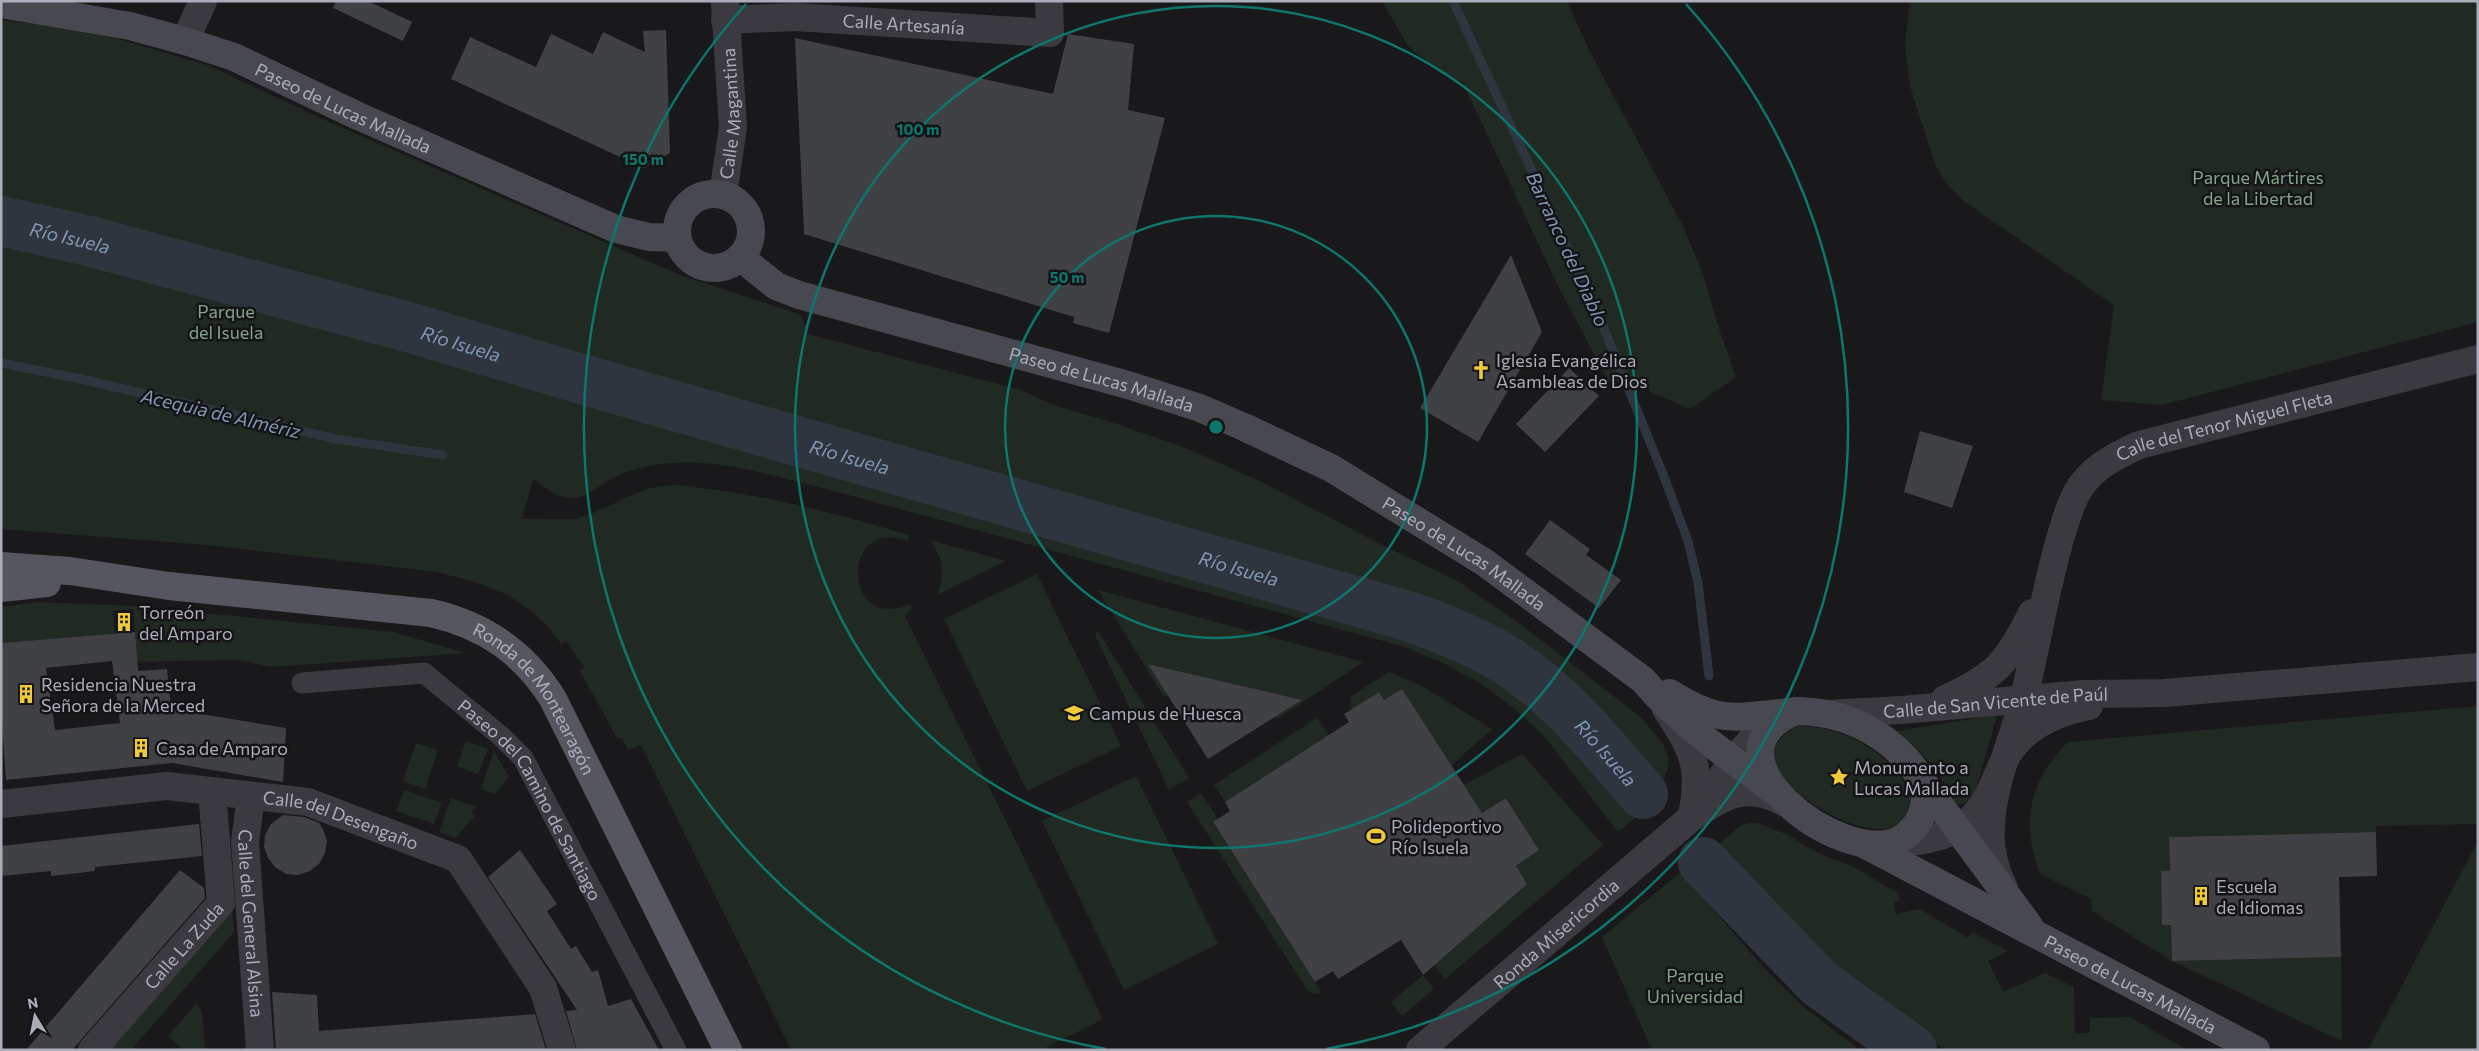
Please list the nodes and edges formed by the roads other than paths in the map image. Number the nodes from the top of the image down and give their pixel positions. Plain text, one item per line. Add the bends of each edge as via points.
1 (203, 1) edge
2 (1048, 1) edge
3 (1, 4) edge
4 (725, 11) edge
5 (185, 40) junction
6 (723, 195) junction
7 (678, 238) junction
8 (740, 257) junction
9 (2478, 359) edge
10 (1, 566) edge
11 (2047, 582) junction
12 (169, 586) junction
13 (1, 588) edge
14 (2478, 667) edge
15 (1643, 680) junction
16 (302, 683) dead end
17 (2165, 692) junction
18 (2024, 698) junction
19 (1661, 702) junction
20 (1902, 710) junction
21 (1827, 714) junction
22 (1787, 715) junction
23 (1735, 761) junction
24 (2004, 761) junction
25 (1918, 775) junction
26 (212, 791) junction
27 (251, 796) junction
28 (1783, 799) junction
29 (1, 804) edge
30 (1692, 817) junction
31 (1957, 828) junction
32 (1858, 841) junction
33 (1890, 844) junction
34 (2007, 894) junction
35 (2032, 931) junction
36 (92, 1050) edge
37 (260, 1050) edge
38 (562, 1050) edge
39 (676, 1050) edge
40 (728, 1050) edge
41 (1420, 1050) edge
42 (2256, 1050) edge

1 - 5 street
2 - 4 street, Calle Artesanía via 1050,34
3 - 5 main road, Paseo de Lucas Mallada via 130,26
4 - 6 street, Calle Magantina via 733,127
5 - 7 main road, Paseo de Lucas Mallada via 234,57 358,116 616,229 649,237
6 - 7 main road via 707,195 692,201 680,217
6 - 8 main road via 738,203 748,217 751,234
7 - 8 main road via 687,256 705,267 726,266
8 - 15 main road, Paseo de Lucas Mallada via 776,286 799,295 1200,408 1288,447 1330,468 1484,562
9 - 11 street, Calle del Tenor Miguel Fleta via 2139,445 2104,462 2080,487 2066,519
10 - 12 main road, Ronda de Montearagón
11 - 18 street, Calle del Tenor Miguel Fleta
11 - 20 street, Calle del Tenor Miguel Fleta via 2016,643 1995,671 1976,686 1945,699
12 - 13 main road, Ronda de Montearagón via 70,582
12 - 40 main road, Ronda de Montearagón via 431,613 480,629 509,647 534,671 558,707
14 - 17 street, Calle de San Vicente de Paúl
15 - 19 main road, Paseo de Lucas Mallada
15 - 22 main road, Paseo de Lucas Mallada via 1656,684 1694,708 1723,717
16 - 39 street, Paseo del Camino de Santiago via 424,673 502,737 523,758
17 - 18 street, Calle de San Vicente de Paúl
17 - 24 street, Calle de San Vicente de Paúl via 2058,713 2020,738
18 - 20 street, Calle de San Vicente de Paúl
18 - 24 street, Calle del Tenor Miguel Fleta
19 - 23 main road, Paseo de Lucas Mallada
19 - 30 street via 1694,760 1698,787
20 - 21 street, Calle de San Vicente de Paúl
21 - 22 main road
21 - 25 main road via 1857,724 1884,740
22 - 23 street, Ronda Misericordia via 1763,727
22 - 28 main road via 1767,731 1760,748 1761,766
23 - 28 main road, Paseo de Lucas Mallada
23 - 30 street, Ronda Misericordia
24 - 31 street, Calle de San Vicente de Paúl via 1984,802 1967,822
24 - 34 street, Calle del Tenor Miguel Fleta via 1991,824 1991,849 1996,872
25 - 31 main road, Paseo de Lucas Mallada
25 - 33 main road via 1924,790 1925,807 1919,823 1906,836
26 - 27 street, Calle del Desengaño
26 - 29 street, Calle del Desengaño via 167,786
26 - 36 street, Calle La Zuda via 221,903
27 - 37 street, Calle del General Alsina via 245,842
27 - 38 street, Calle del Desengaño via 308,802 458,858 543,988
28 - 30 street, Ronda Misericordia via 1758,791 1740,792 1722,797
28 - 32 main road via 1828,831
30 - 41 street, Ronda Misericordia
31 - 33 street, Calle de San Vicente de Paúl via 1930,839
31 - 34 main road, Paseo de Lucas Mallada
32 - 33 main road
32 - 35 main road, Paseo de Lucas Mallada
34 - 35 main road, Paseo de Lucas Mallada
35 - 42 main road, Paseo de Lucas Mallada

